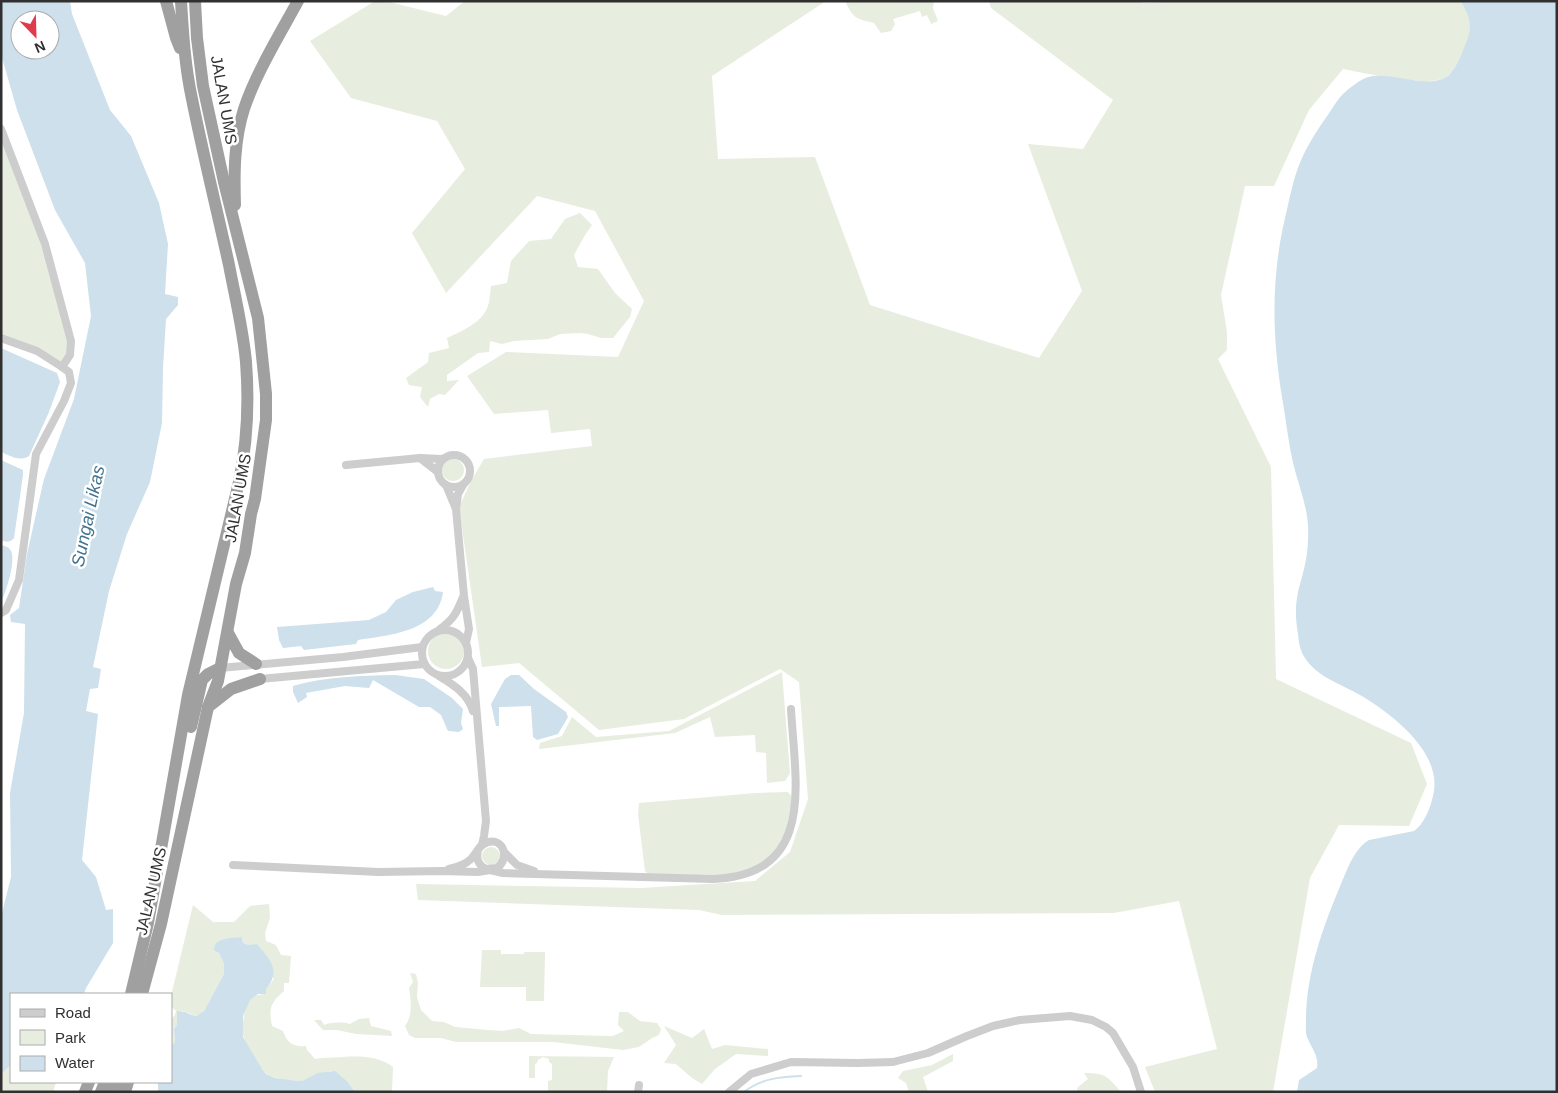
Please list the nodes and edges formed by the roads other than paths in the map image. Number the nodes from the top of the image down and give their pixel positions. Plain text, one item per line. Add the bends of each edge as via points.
1 (166, 1) edge
2 (181, 1) edge
3 (195, 1) edge
4 (298, 1) edge
5 (185, 54) junction
6 (1, 129) edge
7 (237, 231) junction
8 (1, 338) edge
9 (62, 367) junction
10 (420, 458) junction
11 (442, 459) junction
12 (346, 465) dead end
13 (438, 472) junction
14 (463, 484) junction
15 (446, 485) junction
16 (456, 509) junction
17 (464, 596) junction
18 (1, 613) edge
19 (438, 630) junction
20 (228, 633) junction
21 (466, 643) junction
22 (422, 647) junction
23 (468, 658) junction
24 (256, 664) junction
25 (424, 664) junction
26 (220, 668) junction
27 (437, 675) junction
28 (260, 679) joint
29 (208, 707) junction
30 (791, 709) dead end
31 (477, 723) junction
32 (177, 762) junction
33 (486, 821) junction
34 (499, 844) junction
35 (480, 848) junction
36 (505, 853) junction
37 (233, 865) dead end
38 (490, 870) junction
39 (442, 871) junction
40 (539, 873) junction
41 (131, 993) edge
42 (142, 993) edge
43 (729, 1092) edge
44 (1141, 1092) edge

1 - 5 highway via 176,38
2 - 5 highway, JALAN UMS
3 - 7 highway, JALAN UMS via 203,86
4 - 7 highway via 244,109 235,156
5 - 32 highway, JALAN UMS via 241,322 247,390 240,476 188,696
6 - 9 street via 45,244 71,341 70,355
7 - 20 highway, JALAN UMS via 258,318 266,420 256,499
8 - 9 street via 37,351
9 - 18 street via 68,372 71,383 36,454 19,580 6,610
10 - 11 street
10 - 12 street
10 - 13 street
11 - 13 street
11 - 14 street via 453,454 465,458 471,470
13 - 15 street
14 - 15 street
14 - 16 street
15 - 16 street
16 - 17 street
17 - 19 street via 455,616
17 - 21 street via 469,629
19 - 21 street via 452,630
19 - 22 street via 429,635
20 - 24 highway via 239,653
20 - 26 highway, JALAN UMS
21 - 23 street
22 - 24 street
22 - 25 street
23 - 27 street via 456,673
23 - 31 street via 473,669
24 - 26 street
25 - 27 street
25 - 28 street
26 - 29 highway, JALAN UMS
26 - 32 highway via 202,680 188,737
27 - 31 street via 453,684 468,699
28 - 29 highway via 231,689
29 - 42 highway, JALAN UMS via 163,915
30 - 40 street via 795,812 791,830 774,858 765,866 729,878
31 - 33 street
32 - 41 highway, JALAN UMS via 148,923
33 - 34 street
33 - 35 street
34 - 35 street via 488,842
34 - 36 street
35 - 38 street via 478,862
35 - 39 street via 459,867
36 - 38 street via 503,864
36 - 40 street via 517,865
37 - 39 street via 378,872
38 - 39 street
38 - 40 street
43 - 44 street via 751,1074 791,1062 900,1061 993,1026 1070,1016 1092,1020 1113,1033 1133,1067

